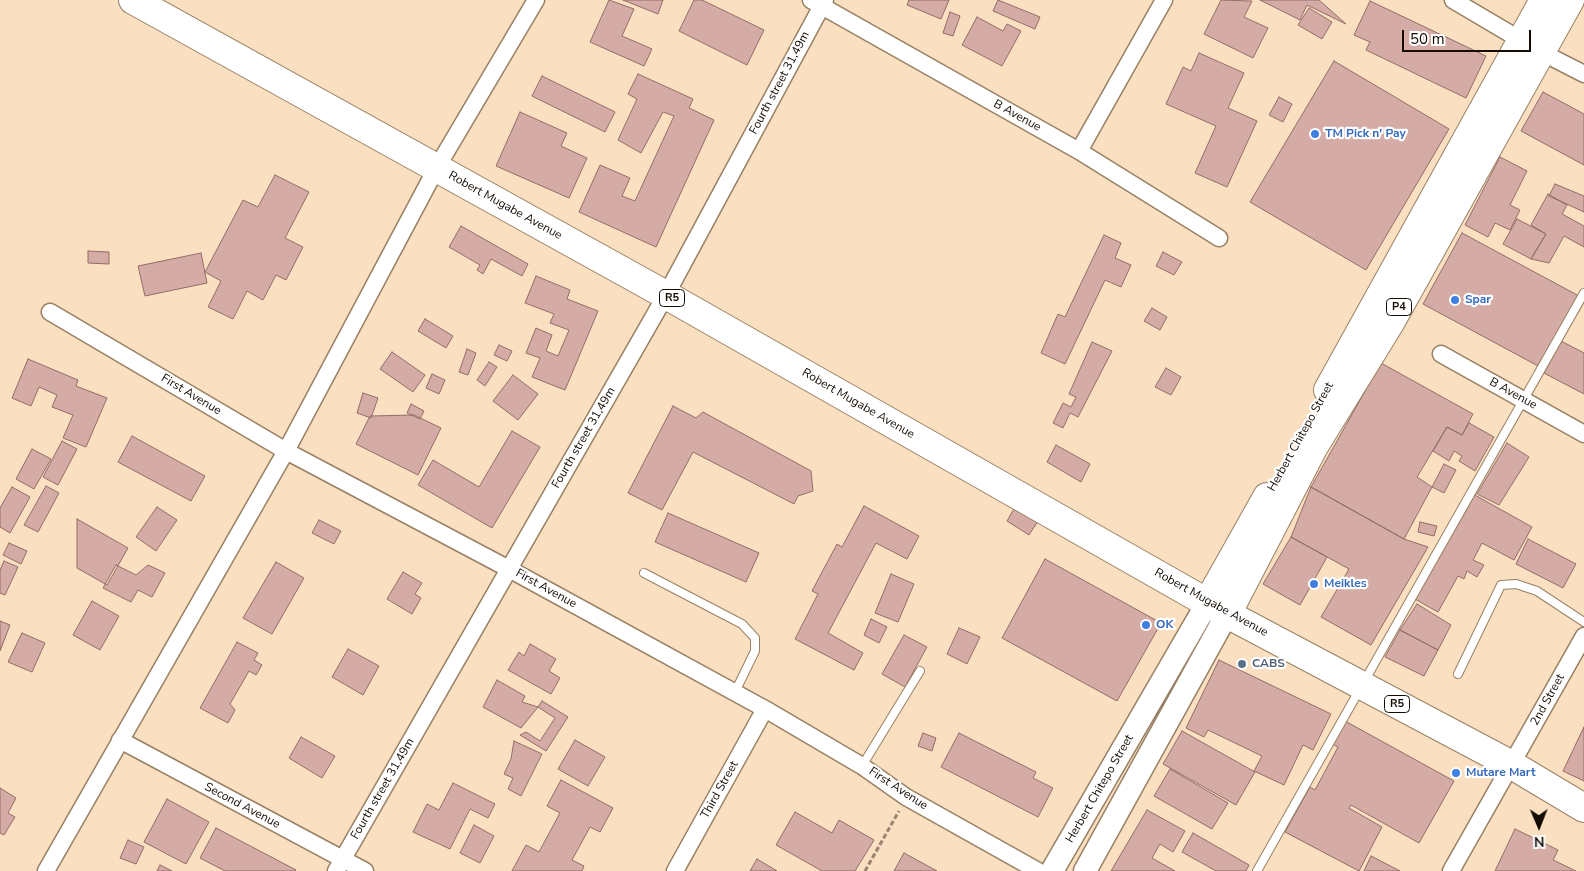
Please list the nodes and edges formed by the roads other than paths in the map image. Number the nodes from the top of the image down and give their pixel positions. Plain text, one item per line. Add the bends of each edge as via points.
1 (133, 0) edge
2 (536, 0) edge
3 (1164, 0) edge
4 (1453, 0) edge
5 (1544, 0) edge
6 (1570, 0) edge
7 (819, 2) edge
8 (1531, 46) junction
9 (1584, 74) edge
10 (1079, 151) junction
11 (436, 169) junction
12 (1219, 238) dead end
13 (1584, 293) edge
14 (666, 295) junction
15 (50, 312) dead end
16 (1441, 354) dead end
17 (1525, 401) junction
18 (1584, 434) edge
19 (286, 451) junction
20 (509, 569) junction
21 (644, 573) dead end
22 (1218, 608) junction
23 (1584, 622) edge
24 (1584, 636) edge
25 (920, 671) dead end
26 (1458, 674) dead end
27 (1363, 686) junction
28 (735, 692) junction
29 (765, 709) junction
30 (120, 740) junction
31 (1512, 765) junction
32 (862, 766) junction
33 (1584, 808) edge
34 (339, 865) edge
35 (46, 871) edge
36 (365, 871) edge
37 (675, 871) edge
38 (1038, 871) edge
39 (1052, 871) edge
40 (1085, 871) edge
41 (1257, 871) edge
42 (1451, 871) edge

1 - 11 highway, Robert Mugabe Avenue / R5
2 - 11 street
3 - 10 street
4 - 8 street
5 - 8 highway, Herbert Chitepo Street / P4
6 - 8 highway, Herbert Chitepo Street / P4
7 - 10 street, B Avenue
7 - 14 street, Fourth street 31,49m
8 - 9 street
8 - 22 highway, Herbert Chitepo Street / P4 via 1390,323
10 - 12 street, B Avenue
11 - 14 highway, Robert Mugabe Avenue / R5
11 - 19 street
13 - 17 lane
14 - 20 street, Fourth street 31,49m
14 - 22 highway, Robert Mugabe Avenue / R5
15 - 19 street, First Avenue
16 - 17 street, B Avenue
17 - 18 street, B Avenue
17 - 27 lane
19 - 20 street, First Avenue
19 - 30 street
20 - 28 street, First Avenue
20 - 34 street, Fourth street 31,49m
21 - 28 lane via 742,624 754,638 755,651
22 - 27 highway, Robert Mugabe Avenue / R5
22 - 39 main road, Herbert Chitepo Street
22 - 40 main road, Herbert Chitepo Street
23 - 26 lane via 1537,591 1516,584 1501,585
24 - 31 street, 2nd Street
25 - 32 lane
27 - 31 highway, Robert Mugabe Avenue / R5
27 - 41 lane
28 - 29 street, First Avenue
29 - 32 street, First Avenue
29 - 37 street, Third Street
30 - 34 street, Second Avenue
30 - 35 street
31 - 33 highway, Robert Mugabe Avenue / R5
31 - 42 street, 2nd Street
32 - 38 street, First Avenue via 906,797
34 - 36 street, Second Avenue

